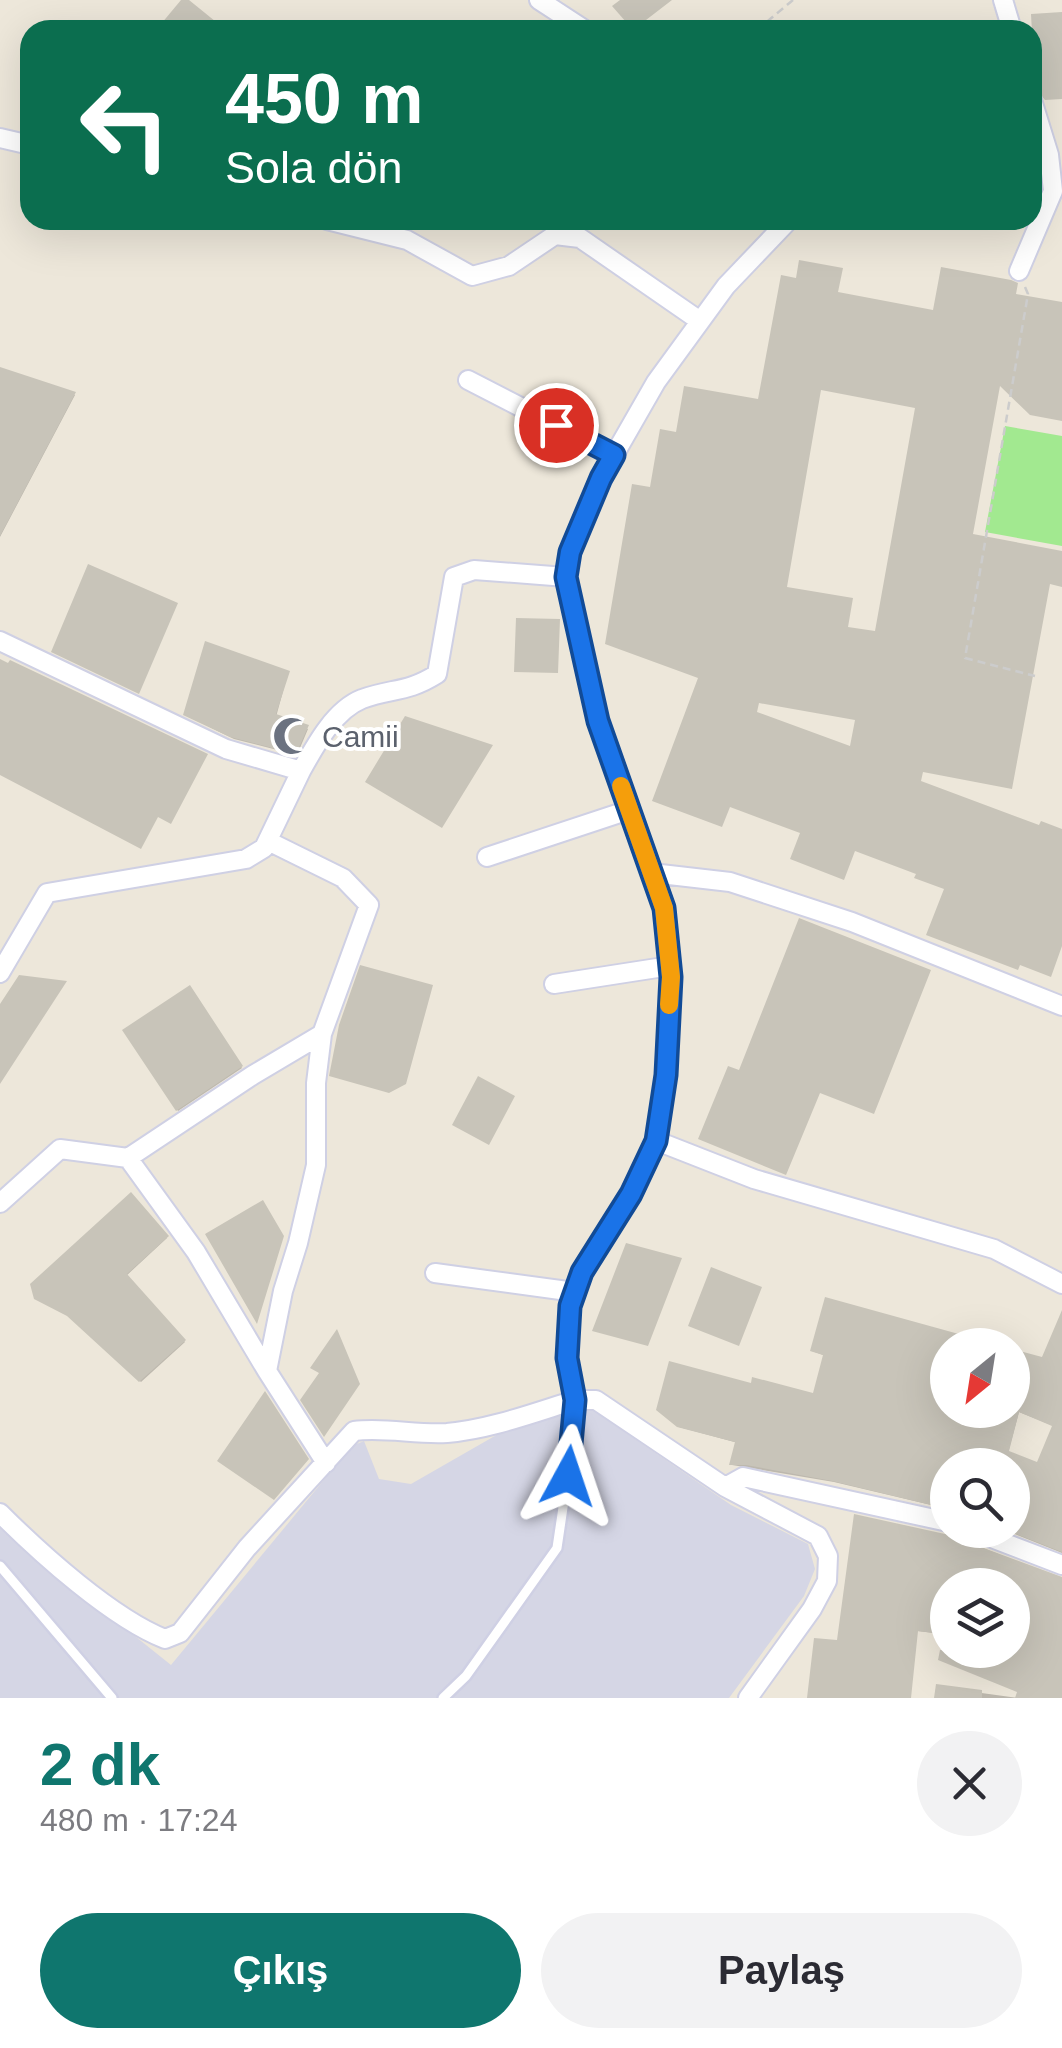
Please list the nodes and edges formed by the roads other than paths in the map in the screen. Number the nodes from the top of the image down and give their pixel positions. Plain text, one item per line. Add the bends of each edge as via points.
1 (540, 0) edge
2 (571, 20) edge
3 (1048, 154) edge
4 (1042, 217) edge
5 (366, 230) edge
6 (768, 230) edge
7 (1036, 230) edge
8 (1019, 271) road end
9 (700, 321) junction
10 (468, 380) dead end
11 (614, 455) junction
12 (566, 577) junction
13 (0, 641) edge
14 (301, 771) junction
15 (629, 810) junction
16 (268, 841) junction
17 (487, 857) dead end
18 (652, 873) junction
19 (670, 966) junction
20 (0, 973) edge
21 (554, 984) dead end
22 (1062, 1006) edge
23 (322, 1034) junction
24 (656, 1141) junction
25 (128, 1158) junction
26 (0, 1203) edge
27 (435, 1273) dead end
28 (1062, 1284) edge
29 (575, 1292) junction
30 (267, 1371) junction
31 (575, 1400) junction
32 (326, 1463) junction
33 (726, 1486) junction
34 (0, 1512) edge
35 (930, 1518) edge
36 (1017, 1548) edge
37 (1062, 1565) edge
38 (0, 1566) edge
39 (112, 1698) edge
40 (443, 1698) edge
41 (748, 1698) edge

1 - 2 street
3 - 4 street via 1053,191
5 - 9 street via 406,240 472,276 508,266 555,235 580,238
6 - 9 street
7 - 8 street
9 - 11 street
10 - 11 street
11 - 12 street via 570,552
12 - 14 street via 474,570 454,577 437,674 415,688 360,700 332,723
12 - 15 street via 598,721
13 - 14 street via 226,749
14 - 16 street
15 - 17 street
15 - 18 street
16 - 20 street via 246,859 47,893
16 - 23 street via 343,878 370,905
18 - 19 street via 664,908
18 - 22 street via 730,882 852,922
19 - 21 street
19 - 24 street
23 - 25 street
23 - 30 street via 316,1165
24 - 28 street via 754,1179 994,1250
24 - 29 street
25 - 26 street via 60,1149
25 - 30 street via 196,1252
27 - 29 street
29 - 31 street via 567,1358
30 - 32 street
31 - 32 street via 442,1434 354,1430
31 - 33 street via 596,1400 625,1416
31 - 40 lane via 558,1548
32 - 34 street via 180,1633 165,1639 142,1630 36,1549
33 - 35 street via 743,1477
33 - 41 street via 818,1536 828,1556 827,1580 812,1609
36 - 37 street
38 - 39 lane

